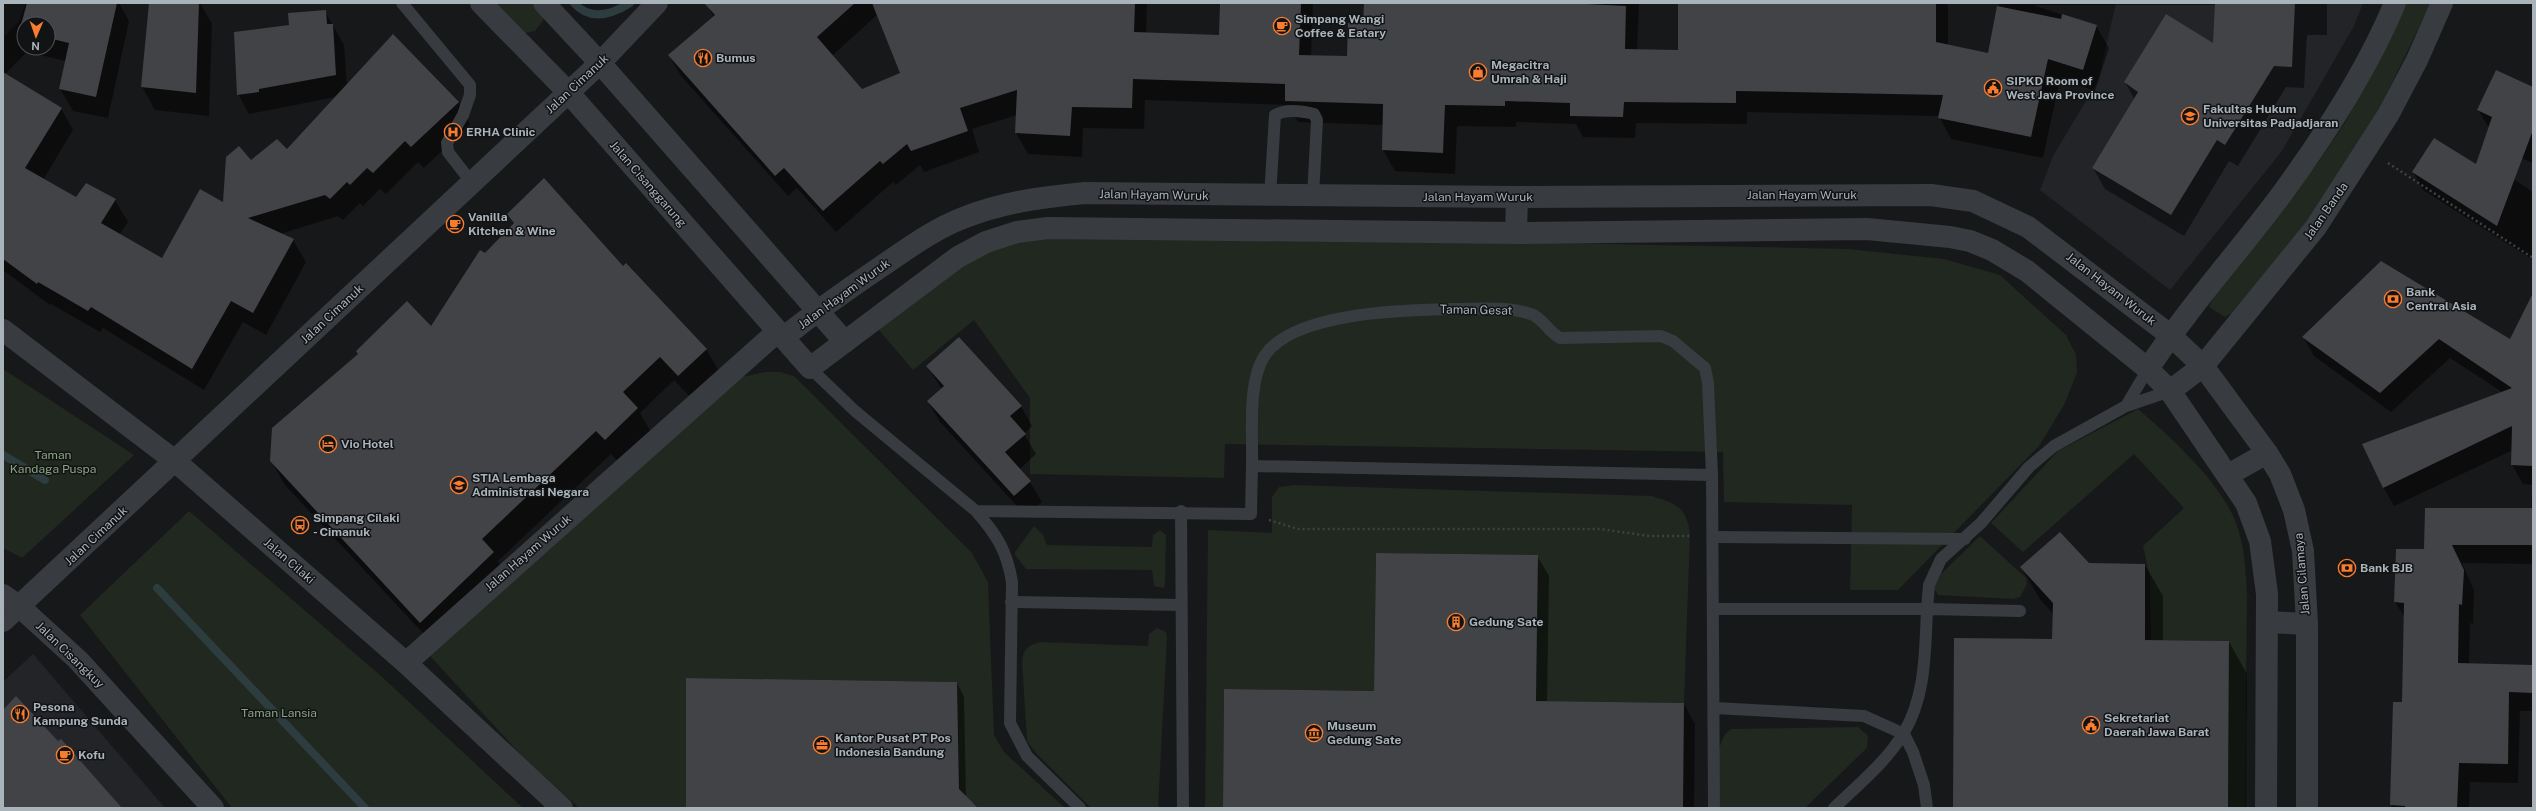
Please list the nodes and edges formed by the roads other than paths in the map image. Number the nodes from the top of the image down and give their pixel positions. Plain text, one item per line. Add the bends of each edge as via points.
1 (402, 3) edge
2 (481, 3) edge
3 (544, 3) edge
4 (657, 3) edge
5 (2394, 3) edge
6 (2442, 3) edge
7 (600, 63) junction
8 (568, 92) junction
9 (472, 183) junction
10 (1868, 195) junction
11 (1198, 196) junction
12 (1270, 197) junction
13 (1313, 197) junction
14 (1517, 198) junction
15 (1198, 230) junction
16 (1867, 230) junction
17 (1516, 233) junction
18 (817, 311) junction
19 (3, 330) edge
20 (780, 335) junction
21 (2170, 335) junction
22 (845, 342) junction
23 (2203, 366) junction
24 (810, 368) junction
25 (2148, 369) junction
26 (2170, 390) junction
27 (2126, 406) junction
28 (2267, 453) junction
29 (175, 461) junction
30 (1252, 466) junction
31 (1712, 475) junction
32 (2228, 475) junction
33 (976, 511) junction
34 (1181, 512) junction
35 (1713, 536) junction
36 (1965, 539) junction
37 (11, 601) edge
38 (1011, 602) junction
39 (1181, 605) junction
40 (1713, 609) junction
41 (1927, 609) junction
42 (2020, 611) dead end
43 (3, 621) edge
44 (2267, 622) junction
45 (2306, 624) junction
46 (406, 662) junction
47 (1715, 708) junction
48 (1904, 734) junction
49 (213, 808) edge
50 (562, 808) edge
51 (1080, 808) edge
52 (1183, 808) edge
53 (1714, 808) edge
54 (1834, 808) edge
55 (1927, 808) edge
56 (2266, 808) edge
57 (2307, 808) edge

1 - 9 lane via 470,85 470,95 463,115 447,143 448,152
2 - 8 street, Jalan Cisanggarung
3 - 7 street
4 - 7 street, Jalan Cimanuk
5 - 21 street via 2357,77 2320,138 2284,191
6 - 23 street, Jalan Banda via 2417,60 2388,115 2316,227
7 - 8 street, Jalan Cimanuk
7 - 18 street
8 - 9 street, Jalan Cimanuk
8 - 20 street, Jalan Cisanggarung
9 - 29 street, Jalan Cimanuk
10 - 14 street, Jalan Hayam Wuruk
10 - 16 street
10 - 21 street, Jalan Hayam Wuruk via 1931,195 1973,201 1995,210 2028,227
11 - 12 street, Jalan Hayam Wuruk
11 - 15 street
11 - 18 street, Jalan Hayam Wuruk via 1085,193 1037,197 1009,203 962,218 915,244
12 - 13 street, Jalan Hayam Wuruk
12 - 13 lane via 1275,115 1281,112 1304,112 1314,114 1317,120
13 - 14 street, Jalan Hayam Wuruk
14 - 17 street
15 - 17 street
15 - 22 street via 1048,228 1017,232 986,242 958,257
16 - 17 street
16 - 25 street via 1950,237 1970,241 1992,250 2027,271
18 - 20 street, Jalan Hayam Wuruk
18 - 22 street
19 - 29 street, Jalan Cilaki
20 - 24 street, Jalan Cisanggarung
20 - 46 street, Jalan Hayam Wuruk
21 - 23 street, Jalan Cilamaya
21 - 25 street
22 - 24 street
23 - 26 street, Jalan Banda
23 - 28 street, Jalan Cilamaya
24 - 33 lane via 855,411
25 - 26 street
25 - 27 lane
26 - 27 lane
26 - 32 street
27 - 36 lane via 2054,446 2029,467
28 - 32 street
28 - 45 street, Jalan Cilamaya via 2280,474 2294,510 2303,551
29 - 37 street, Jalan Cimanuk
29 - 46 street, Jalan Cilaki
30 - 31 lane
30 - 31 lane, Taman Gesat via 1254,384 1265,355 1277,345 1306,328 1346,316 1404,310 1484,309 1531,314 1539,318 1550,334 1560,338 1661,336 1673,341 1705,368 1708,383
30 - 34 lane, Taman Gesat via 1251,514
31 - 35 lane, Taman Gesat
32 - 44 street via 2246,503 2260,541 2267,594
33 - 34 lane
33 - 38 lane via 997,536 1005,552 1012,582
34 - 39 lane
35 - 36 lane
35 - 40 lane, Taman Gesat
36 - 41 lane via 1941,559 1929,585
37 - 43 street, Jalan Cimanuk
37 - 49 street, Jalan Cisangkuy via 78,660
38 - 39 lane
38 - 51 lane via 1010,723 1027,756
39 - 52 lane
40 - 41 lane
40 - 47 lane, Taman Gesat
41 - 42 lane
41 - 48 lane via 1924,670 1917,704
44 - 45 street
44 - 56 street
45 - 57 street, Jalan Cilamaya
46 - 50 street, Jalan Cilaki
47 - 48 lane via 1864,716
47 - 53 lane, Taman Gesat
48 - 54 lane via 1882,761
48 - 55 lane via 1914,752 1921,774

